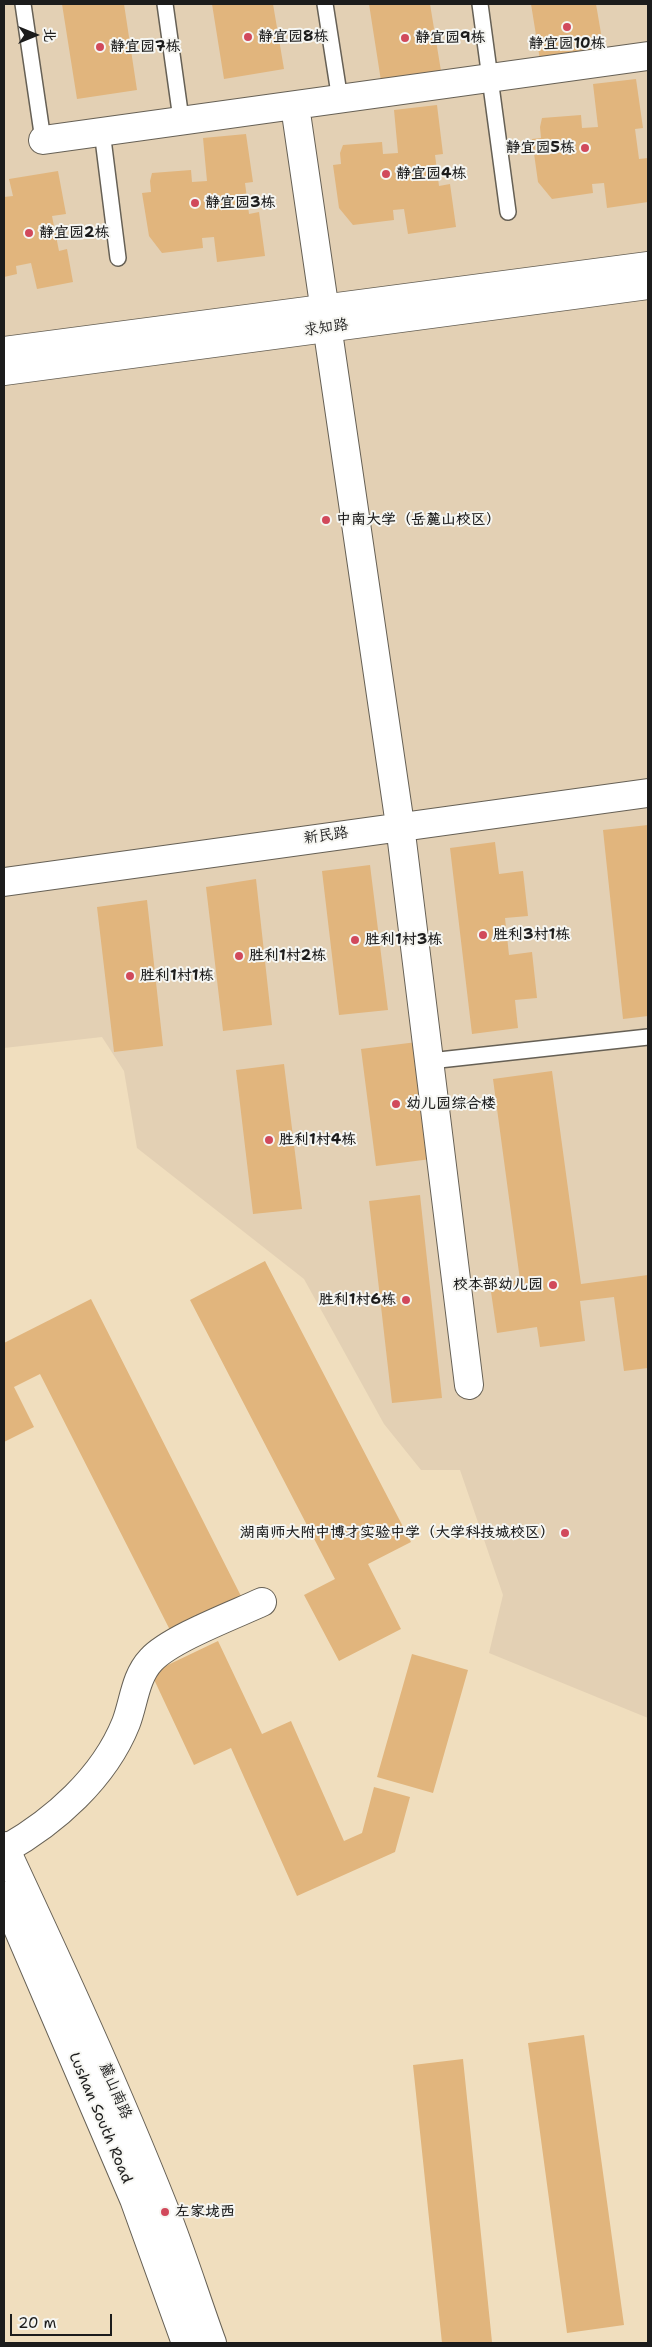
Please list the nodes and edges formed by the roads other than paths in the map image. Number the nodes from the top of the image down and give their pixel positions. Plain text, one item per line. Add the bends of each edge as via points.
1 (23, 4) edge
2 (165, 4) edge
3 (325, 4) edge
4 (480, 4) edge
5 (648, 56) edge
6 (490, 78) junction
7 (340, 100) junction
8 (294, 106) junction
9 (181, 120) junction
10 (102, 131) junction
11 (43, 140) joint
12 (508, 212) dead end
13 (118, 258) dead end
14 (648, 266) edge
15 (648, 285) edge
16 (327, 318) junction
17 (4, 351) edge
18 (4, 371) edge
19 (648, 792) edge
20 (400, 825) junction
21 (4, 882) edge
22 (648, 1037) edge
23 (430, 1061) junction
24 (469, 1385) dead end
25 (262, 1602) dead end
26 (4, 1848) edge
27 (4, 1896) edge
28 (186, 2343) edge
29 (212, 2343) edge

1 - 11 lane
2 - 9 lane
3 - 7 lane
4 - 6 lane
5 - 6 street
6 - 7 street
6 - 12 lane
7 - 8 street
8 - 9 street
8 - 16 street
9 - 10 street
10 - 11 street
10 - 13 lane
14 - 16 street, 求知路
15 - 16 street, 求知路
16 - 17 street, 求知路
16 - 18 street, 求知路
16 - 20 street
19 - 20 street, 新民路
20 - 21 street, 新民路
20 - 23 street
22 - 23 lane
23 - 24 street
25 - 26 street via 169,1646 151,1660 140,1676 112,1754 63,1808 39,1829
26 - 29 street, 麓山南路 via 135,2138
27 - 28 street, Lushan South Road via 134,2199

